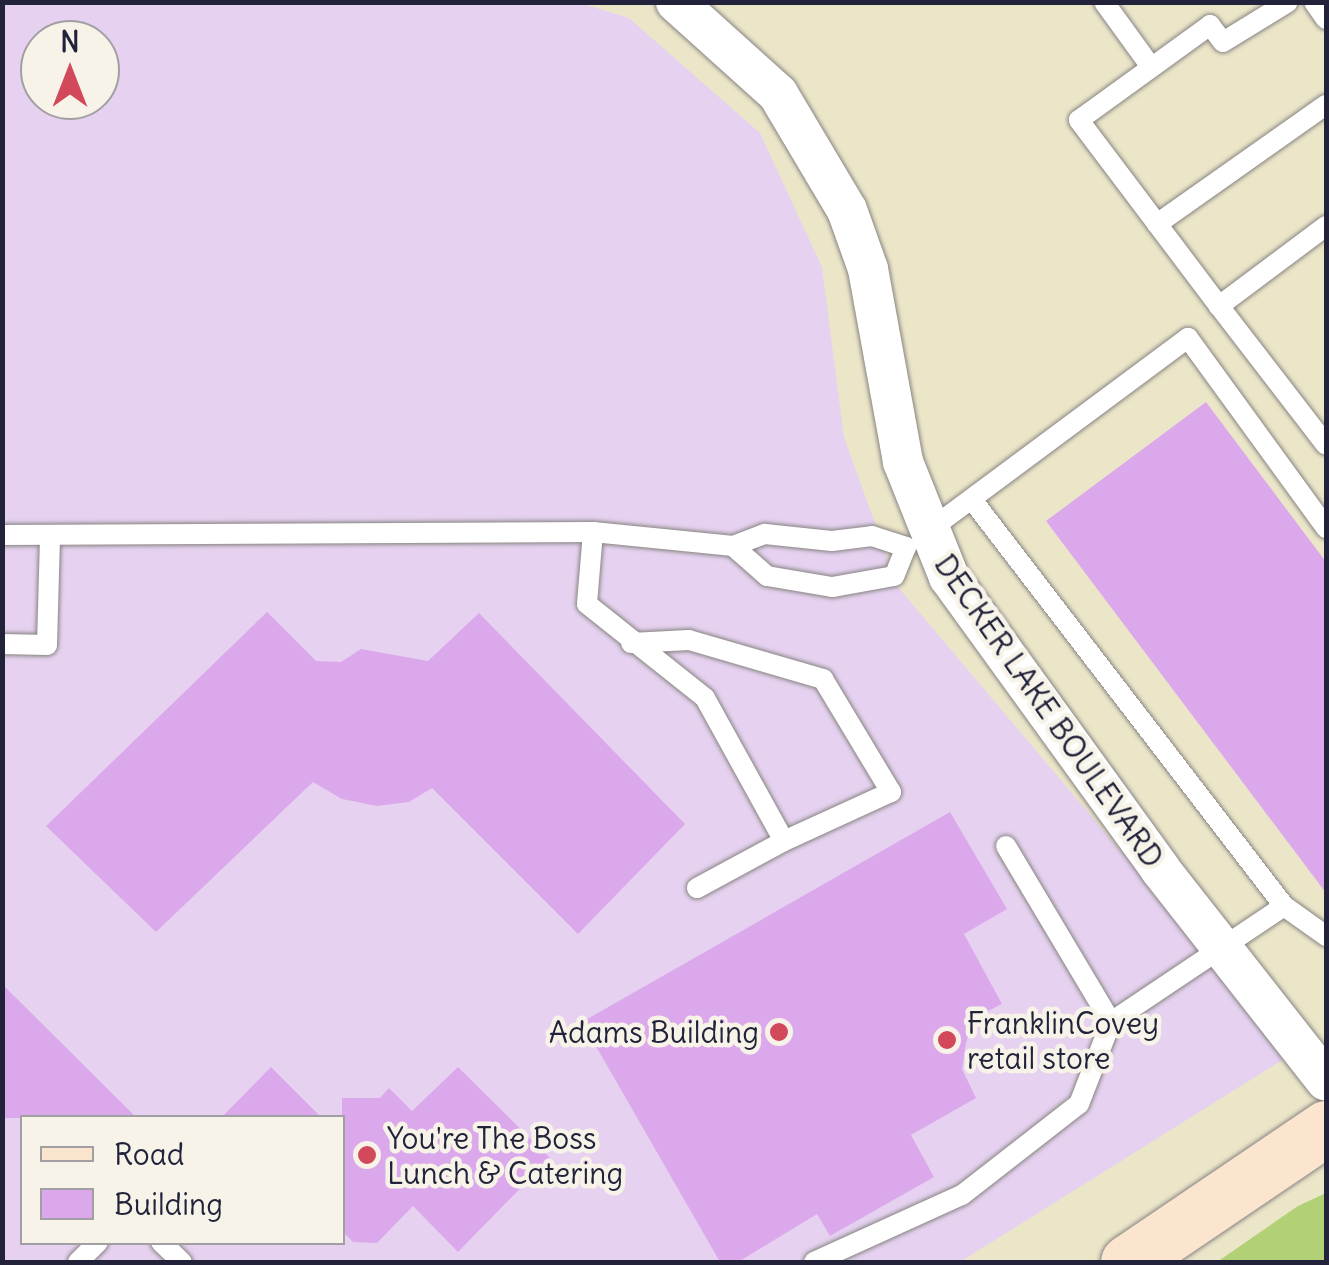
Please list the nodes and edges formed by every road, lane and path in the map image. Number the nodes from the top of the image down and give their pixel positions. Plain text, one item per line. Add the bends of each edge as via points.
1 (676, 2) edge
2 (1104, 2) edge
3 (1288, 2) edge
4 (1314, 2) edge
5 (1326, 20) edge
6 (1151, 67) junction
7 (1326, 105) edge
8 (1157, 224) junction
9 (1326, 226) edge
10 (1219, 306) junction
11 (1326, 445) edge
12 (973, 501) junction
13 (1326, 528) edge
14 (592, 532) junction
15 (50, 534) junction
16 (2, 535) edge
17 (916, 540) junction
18 (734, 546) junction
19 (631, 643) junction
20 (2, 644) edge
21 (784, 841) junction
22 (1006, 846) dead end
23 (698, 888) dead end
24 (1284, 906) junction
25 (1326, 936) edge
26 (1224, 949) junction
27 (1111, 1022) junction
28 (1326, 1082) edge
29 (1326, 1128) edge
30 (814, 1262) edge
31 (1128, 1262) edge

1 - 17 street, DECKER LAKE BOULEVARD via 778,94 848,210 868,269
2 - 6 lane
3 - 6 lane via 1223,42 1210,25
4 - 5 lane
6 - 8 lane via 1079,120
7 - 8 lane
8 - 10 lane
9 - 10 lane
10 - 11 lane
12 - 13 lane via 1188,338
12 - 17 lane
12 - 24 lane
14 - 15 lane
14 - 18 lane
14 - 19 lane via 587,604
15 - 16 lane
15 - 20 lane via 47,645
17 - 18 lane via 765,534
17 - 18 lane via 894,576 832,588 767,576
17 - 26 street, DECKER LAKE BOULEVARD
19 - 21 lane via 705,698
19 - 21 lane via 689,640 824,679 891,792
21 - 23 lane
22 - 27 lane
24 - 25 lane
24 - 26 lane
26 - 27 lane
26 - 28 street, DECKER LAKE BOULEVARD
27 - 30 lane via 1079,1104 962,1195
29 - 31 street

